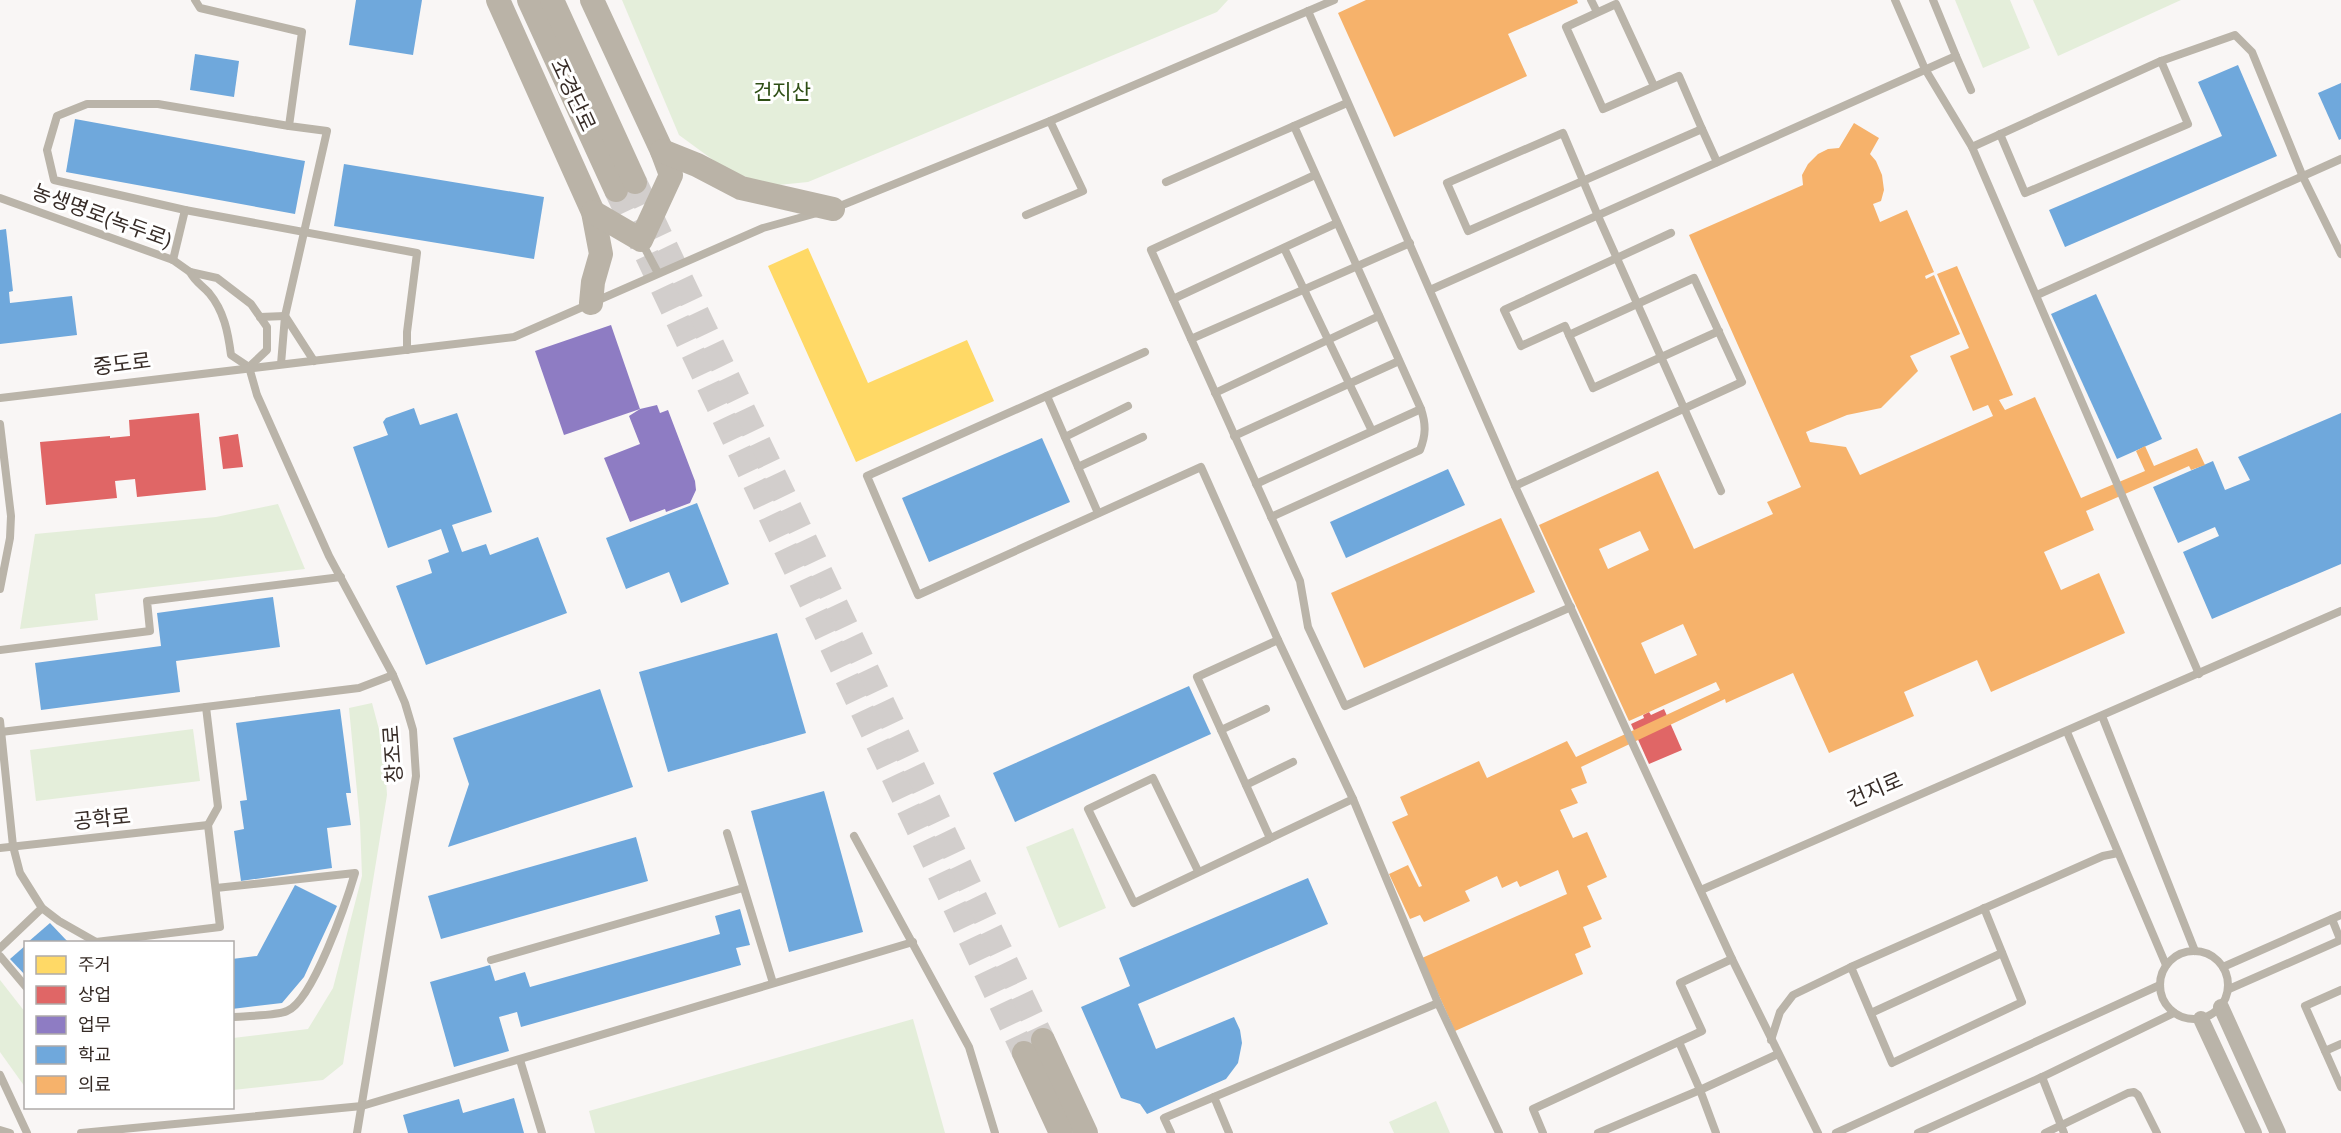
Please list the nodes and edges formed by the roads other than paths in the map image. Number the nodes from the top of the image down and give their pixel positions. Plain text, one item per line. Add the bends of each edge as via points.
1 (195, 0) edge
2 (498, 0) edge
3 (529, 0) edge
4 (552, 0) edge
5 (592, 0) edge
6 (1334, 0) edge
7 (1591, 0) edge
8 (1895, 0) edge
9 (1933, 0) edge
10 (1308, 11) junction
11 (1597, 12) junction
12 (1956, 56) junction
13 (2161, 61) junction
14 (1925, 69) junction
15 (1654, 86) junction
16 (1971, 90) dead end
17 (1347, 103) junction
18 (1050, 121) junction
19 (289, 126) junction
20 (1293, 126) junction
21 (1702, 129) junction
22 (2000, 134) junction
23 (1972, 147) junction
24 (662, 150) junction
25 (2341, 159) edge
26 (1717, 162) junction
27 (1315, 175) junction
28 (2303, 177) junction
29 (1584, 181) junction
30 (1166, 182) dead end
31 (0, 198) edge
32 (833, 209) junction
33 (185, 210) junction
34 (593, 212) junction
35 (1026, 215) dead end
36 (1598, 216) junction
37 (1337, 223) junction
38 (304, 231) junction
39 (1671, 233) dead end
40 (641, 240) junction
41 (1410, 243) junction
42 (1284, 248) junction
43 (2341, 254) edge
44 (1617, 258) junction
45 (172, 260) junction
46 (1356, 266) junction
47 (190, 272) junction
48 (658, 273) junction
49 (1304, 290) junction
50 (1430, 290) junction
51 (2037, 295) junction
52 (1173, 299) junction
53 (591, 303) junction
54 (1637, 303) junction
55 (285, 316) junction
56 (1379, 316) junction
57 (260, 317) junction
58 (1719, 331) junction
59 (1569, 334) junction
60 (1191, 339) junction
61 (1328, 340) junction
62 (407, 350) junction
63 (1145, 352) dead end
64 (1661, 357) junction
65 (314, 361) junction
66 (1399, 361) junction
67 (281, 364) junction
68 (249, 368) junction
69 (1349, 384) junction
70 (1215, 393) junction
71 (1047, 396) junction
72 (0, 398) edge
73 (1128, 406) dead end
74 (1421, 409) junction
75 (1684, 409) junction
76 (0, 423) edge
77 (1372, 431) junction
78 (1234, 436) junction
79 (1065, 437) junction
80 (1143, 437) dead end
81 (1078, 467) junction
82 (1256, 484) junction
83 (1515, 486) junction
84 (1721, 491) dead end
85 (1098, 513) junction
86 (1271, 517) junction
87 (341, 577) junction
88 (0, 589) edge
89 (1571, 607) junction
90 (2341, 611) edge
91 (1278, 640) junction
92 (0, 650) edge
93 (2199, 674) junction
94 (393, 675) junction
95 (206, 707) junction
96 (1266, 709) dead end
97 (2102, 716) junction
98 (0, 721) edge
99 (1221, 730) junction
100 (1, 732) edge
101 (2067, 732) junction
102 (1293, 762) dead end
103 (1245, 785) junction
104 (1353, 799) junction
105 (208, 825) junction
106 (727, 833) dead end
107 (854, 836) dead end
108 (1270, 838) junction
109 (13, 846) junction
110 (0, 848) edge
111 (2118, 853) junction
112 (1198, 871) junction
113 (216, 888) junction
114 (743, 888) junction
115 (1701, 890) junction
116 (42, 908) junction
117 (1984, 908) junction
118 (2341, 915) edge
119 (2332, 919) junction
120 (2341, 940) edge
121 (94, 941) edge
122 (104, 941) edge
123 (913, 942) junction
124 (0, 948) edge
125 (2195, 951) junction
126 (2002, 953) junction
127 (0, 956) edge
128 (1732, 959) junction
129 (491, 960) dead end
130 (2166, 965) junction
131 (1851, 967) junction
132 (2223, 967) junction
133 (773, 983) junction
134 (24, 985) edge
135 (2160, 985) junction
136 (2229, 989) junction
137 (2341, 990) edge
138 (1438, 1003) junction
139 (2221, 1008) junction
140 (1871, 1013) junction
141 (2174, 1013) junction
142 (234, 1017) edge
143 (2202, 1019) junction
144 (1771, 1040) junction
145 (1679, 1042) junction
146 (2341, 1044) edge
147 (2325, 1051) junction
148 (1778, 1054) junction
149 (520, 1060) junction
150 (0, 1075) edge
151 (2043, 1077) junction
152 (2341, 1087) edge
153 (1700, 1090) junction
154 (1214, 1098) junction
155 (362, 1106) junction
156 (2062, 1129) edge
157 (0, 1130) edge
158 (10, 1133) edge
159 (27, 1133) edge
160 (81, 1133) edge
161 (357, 1133) edge
162 (542, 1133) edge
163 (995, 1133) edge
164 (1061, 1133) edge
165 (1086, 1133) edge
166 (1171, 1133) edge
167 (1229, 1133) edge
168 (1499, 1133) edge
169 (1543, 1133) edge
170 (1598, 1133) edge
171 (1716, 1133) edge
172 (1818, 1133) edge
173 (1836, 1133) edge
174 (1918, 1133) edge
175 (2045, 1133) edge
176 (2157, 1133) edge
177 (2254, 1133) edge
178 (2278, 1133) edge

1 - 19 lane via 200,8 302,33
2 - 34 street
3 - 4 street, 조경단로 via 625,186
5 - 24 street
6 - 10 lane, 중도로
7 - 11 lane
8 - 14 lane
9 - 12 lane
10 - 17 lane
10 - 18 lane, 중도로
11 - 15 lane via 1616,3
11 - 15 lane via 1566,27 1603,109
12 - 14 lane
12 - 16 lane
13 - 22 lane
13 - 22 lane via 2188,124 2025,193
13 - 28 lane via 2235,35 2252,52
14 - 23 lane
14 - 26 lane
15 - 21 lane via 1679,75
17 - 20 lane
17 - 41 lane
18 - 32 lane, 중도로
18 - 35 lane via 1083,191
19 - 33 lane via 158,104 87,104 57,116 47,150 54,180
19 - 38 lane via 327,131
20 - 27 lane
20 - 30 lane
21 - 26 lane
21 - 29 lane
22 - 23 lane
23 - 51 lane
24 - 32 street via 741,188
24 - 40 street via 671,175
25 - 28 lane
26 - 36 lane
27 - 37 lane
27 - 52 lane via 1151,250
28 - 43 lane
28 - 51 lane
29 - 29 lane via 1563,133 1448,183 1468,231
29 - 36 lane
31 - 45 lane, 농생명로(녹두로)
32 - 48 lane, 중도로 via 763,228
33 - 38 lane
33 - 45 lane
34 - 40 street
34 - 53 street via 601,254
36 - 44 lane
36 - 50 lane
37 - 42 lane
37 - 46 lane
38 - 55 lane
38 - 62 lane via 417,253
39 - 44 lane
40 - 48 lane
41 - 46 lane
41 - 50 lane
42 - 49 lane
42 - 52 lane
44 - 54 lane
44 - 59 lane via 1504,310 1521,346 1565,326
45 - 47 lane, 농생명로(녹두로)
46 - 49 lane
46 - 56 lane
47 - 57 lane, 농생명로(녹두로) via 217,278 251,304
47 - 68 lane, 농생명로(녹두로) via 226,322 231,355
48 - 53 lane, 중도로
49 - 60 lane
49 - 61 lane
50 - 83 lane
51 - 93 lane
52 - 60 lane
53 - 62 lane, 중도로 via 514,337
54 - 58 lane via 1694,278
54 - 59 lane
54 - 64 lane
55 - 57 lane
55 - 65 lane
55 - 67 lane
56 - 61 lane
56 - 66 lane
57 - 68 lane, 농생명로(녹두로) via 267,327 267,350
58 - 64 lane
58 - 75 lane via 1742,382
59 - 64 lane via 1593,388
60 - 70 lane
61 - 69 lane
61 - 70 lane
62 - 65 lane, 중도로
63 - 71 lane
64 - 75 lane
65 - 67 lane, 중도로
66 - 69 lane
66 - 74 lane
67 - 68 lane, 중도로
68 - 72 lane, 중도로
68 - 87 lane, 창조로 via 257,395
69 - 77 lane
69 - 78 lane
70 - 78 lane
71 - 79 lane
71 - 85 lane via 867,476 918,595
73 - 79 lane
74 - 77 lane
74 - 86 lane via 1425,437 1420,450
75 - 83 lane
75 - 84 lane
76 - 88 lane via 11,516
77 - 82 lane
78 - 82 lane
79 - 81 lane
80 - 81 lane
81 - 85 lane
82 - 86 lane
83 - 89 lane
85 - 91 lane via 1201,467
86 - 89 lane via 1300,581 1308,627 1345,706
87 - 92 lane via 147,601 150,631
87 - 94 lane, 창조로
89 - 115 lane
90 - 93 lane, 건지로
91 - 99 lane via 1197,677
91 - 104 lane
93 - 97 lane, 건지로
94 - 95 lane via 359,688
94 - 155 lane, 창조로 via 413,730 416,776
95 - 100 lane
95 - 105 lane via 218,807
96 - 99 lane
97 - 101 lane, 건지로
97 - 125 lane
98 - 100 lane
99 - 103 lane
100 - 109 lane
101 - 111 lane
101 - 115 lane, 건지로
102 - 103 lane
103 - 108 lane
104 - 108 lane
104 - 138 lane
105 - 109 lane, 공학로
105 - 113 lane
106 - 114 lane
107 - 123 lane
108 - 112 lane
109 - 110 lane, 공학로
109 - 116 lane via 20,873
111 - 117 lane
111 - 130 lane
112 - 112 lane via 1134,903 1088,809 1153,778
113 - 122 lane via 220,927
113 - 142 lane via 355,873 343,912 305,994 288,1011
114 - 129 lane
114 - 133 lane
115 - 128 lane
116 - 121 lane
116 - 124 lane
117 - 126 lane
117 - 131 lane
118 - 119 lane
119 - 120 lane
119 - 132 lane
120 - 136 lane
123 - 133 lane
123 - 163 lane via 969,1047
125 - 130 lane via 2175,956
125 - 132 lane via 2216,958
126 - 140 lane
126 - 140 lane via 2022,1002 1892,1063
127 - 134 lane
128 - 144 lane
128 - 145 lane via 1680,983 1702,1031
130 - 135 lane
131 - 140 lane
131 - 144 lane via 1793,995 1780,1012
132 - 136 lane
133 - 149 lane
135 - 141 lane via 2162,997
135 - 173 lane
136 - 139 lane
137 - 147 lane via 2305,1006
138 - 154 lane
138 - 168 lane
139 - 143 lane
139 - 178 street
141 - 143 lane
141 - 151 lane
143 - 177 street
144 - 148 lane
145 - 153 lane
145 - 169 lane via 1533,1109
146 - 147 lane
147 - 152 lane
148 - 153 lane
148 - 172 lane
149 - 155 lane
149 - 162 lane
150 - 159 lane
151 - 156 lane
151 - 174 lane
153 - 170 lane
153 - 171 lane
154 - 166 lane via 1164,1118
154 - 167 lane
155 - 160 lane
155 - 161 lane, 창조로
156 - 175 lane
156 - 176 lane via 2134,1092
157 - 158 lane
164 - 165 street via 1033,1047

